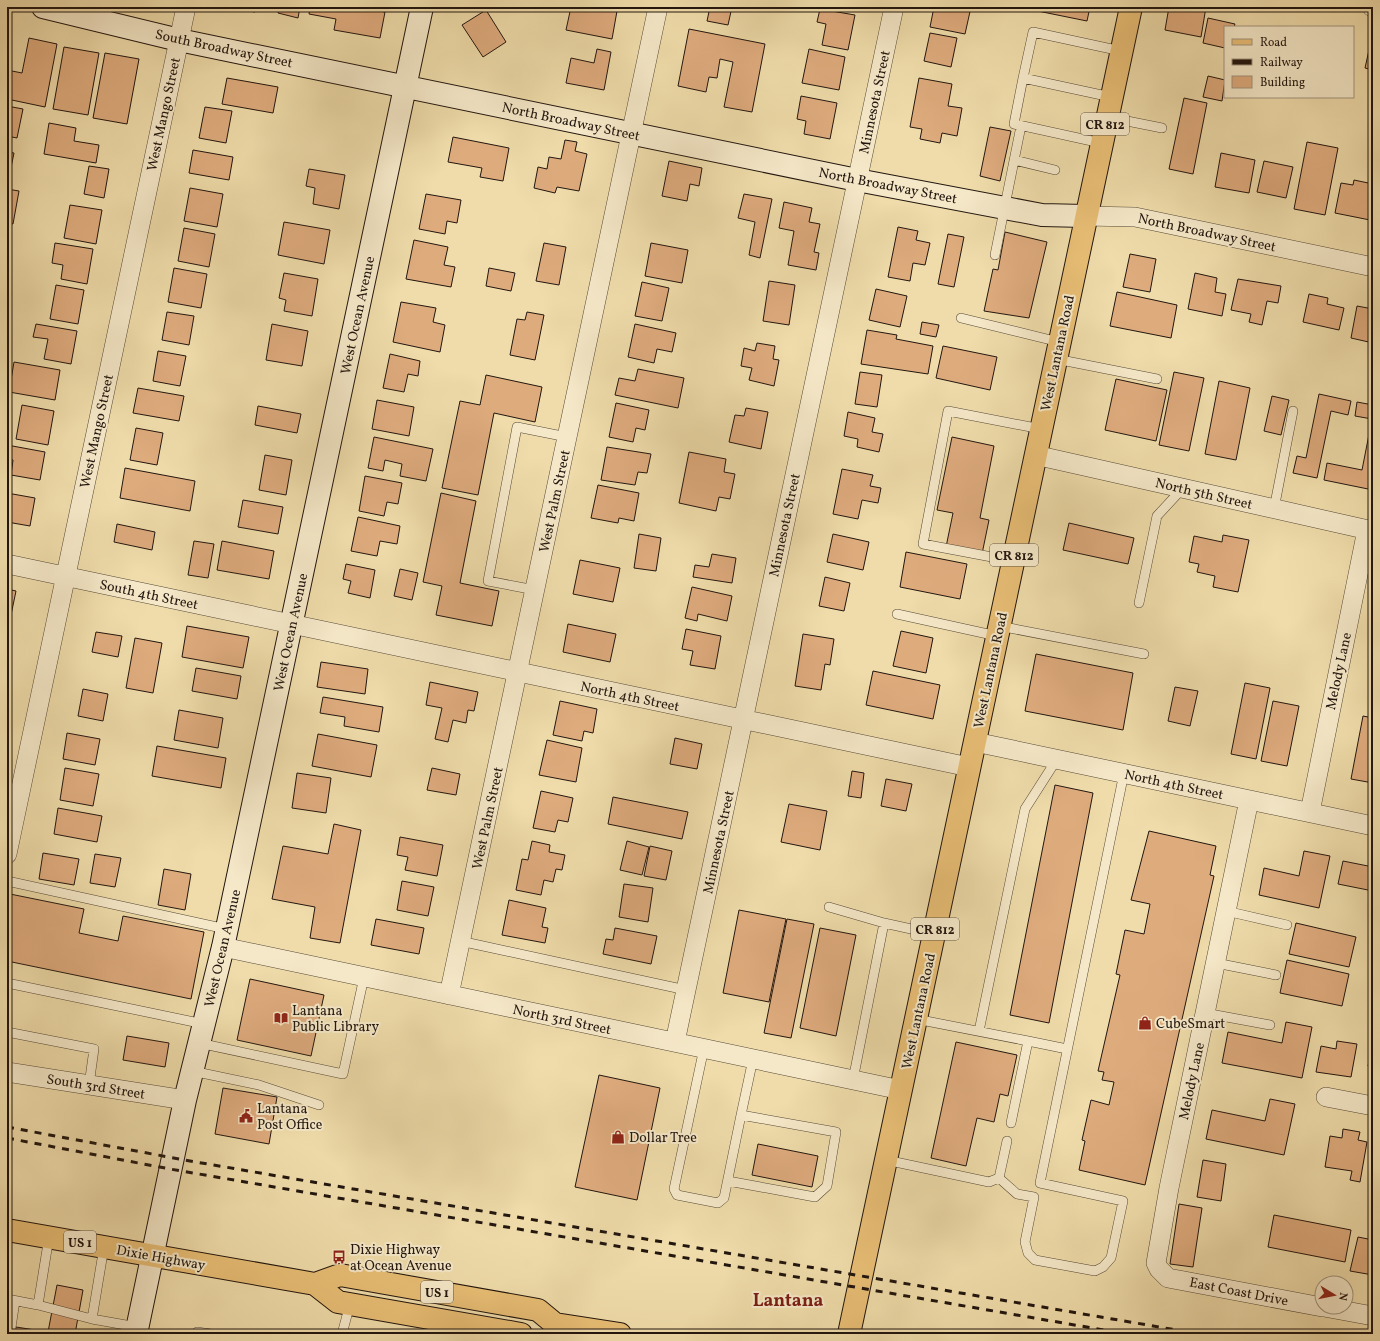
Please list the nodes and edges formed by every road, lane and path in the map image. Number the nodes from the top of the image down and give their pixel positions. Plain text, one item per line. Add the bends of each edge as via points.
1 (43, 7) edge
2 (186, 7) edge
3 (422, 7) edge
4 (658, 7) edge
5 (894, 7) edge
6 (1131, 7) edge
7 (179, 40) junction
8 (1121, 51) junction
9 (1023, 78) junction
10 (405, 86) junction
11 (1109, 107) junction
12 (1021, 126) junction
13 (1162, 128) dead end
14 (631, 133) junction
15 (1101, 143) junction
16 (1014, 160) junction
17 (1055, 170) dead end
18 (857, 180) junction
19 (1004, 208) junction
20 (1085, 216) junction
21 (995, 255) dead end
22 (1373, 267) edge
23 (961, 318) dead end
24 (1058, 350) junction
25 (1157, 379) dead end
26 (1293, 411) dead end
27 (1041, 428) junction
28 (567, 437) junction
29 (1035, 455) junction
30 (1182, 488) junction
31 (1274, 509) junction
32 (1370, 530) edge
33 (1013, 561) junction
34 (7, 564) edge
35 (66, 576) junction
36 (535, 590) junction
37 (1139, 603) dead end
38 (897, 614) dead end
39 (291, 624) junction
40 (998, 631) junction
41 (1144, 654) dead end
42 (518, 672) junction
43 (743, 720) junction
44 (974, 742) junction
45 (1057, 759) junction
46 (969, 767) junction
47 (1124, 774) junction
48 (1249, 800) junction
49 (1310, 812) junction
50 (1373, 826) edge
51 (7, 854) edge
52 (7, 881) edge
53 (829, 906) dead end
54 (1226, 911) junction
55 (884, 923) junction
56 (1288, 925) dead end
57 (934, 934) junction
58 (225, 938) junction
59 (460, 942) junction
60 (1216, 963) junction
61 (1276, 976) dead end
62 (364, 977) junction
63 (7, 983) edge
64 (686, 990) junction
65 (449, 995) junction
66 (1205, 1013) junction
67 (916, 1019) junction
68 (1270, 1025) dead end
69 (979, 1031) junction
70 (7, 1032) edge
71 (201, 1034) junction
72 (1028, 1041) junction
73 (675, 1042) junction
74 (704, 1048) junction
75 (1068, 1049) junction
76 (753, 1059) junction
77 (192, 1071) junction
78 (7, 1072) edge
79 (853, 1080) junction
80 (89, 1085) junction
81 (901, 1090) junction
82 (1326, 1097) dead end
83 (185, 1100) junction
84 (319, 1105) dead end
85 (1373, 1106) edge
86 (741, 1115) junction
87 (1011, 1123) dead end
88 (1007, 1141) dead end
89 (886, 1160) junction
90 (999, 1178) junction
91 (728, 1181) junction
92 (1040, 1184) junction
93 (1034, 1197) junction
94 (7, 1230) edge
95 (49, 1237) junction
96 (104, 1247) junction
97 (152, 1255) junction
98 (1159, 1269) joint
99 (315, 1284) junction
100 (11, 1300) edge
101 (350, 1304) junction
102 (38, 1305) junction
103 (1314, 1305) edge
104 (1354, 1313) edge
105 (1373, 1316) edge
106 (92, 1319) junction
107 (555, 1324) junction
108 (435, 1326) edge
109 (137, 1331) edge
110 (483, 1331) edge
111 (10, 1334) edge
112 (196, 1334) edge
113 (211, 1334) edge
114 (342, 1334) edge
115 (521, 1334) edge
116 (535, 1334) edge
117 (620, 1334) edge
118 (849, 1334) edge

1 - 7 street, South Broadway Street
2 - 7 street, West Mango Street
3 - 10 street, West Ocean Avenue
4 - 14 street, West Palm Street
5 - 18 street, Minnesota Street
6 - 8 main road, West Lantana Road / CR 812
7 - 10 street, South Broadway Street
7 - 35 street, West Mango Street
8 - 9 lane via 1033,32
8 - 11 main road, West Lantana Road / CR 812
9 - 11 lane
9 - 12 lane via 1014,124
10 - 14 street, North Broadway Street
10 - 39 street, West Ocean Avenue
11 - 13 lane
11 - 15 main road, West Lantana Road / CR 812
12 - 15 lane
12 - 16 lane
14 - 18 street, North Broadway Street
14 - 28 street, West Palm Street
15 - 20 main road, West Lantana Road / CR 812
16 - 17 lane
16 - 19 lane
18 - 19 street, North Broadway Street
18 - 43 street, Minnesota Street
19 - 20 street, North Broadway Street via 1042,215
19 - 21 lane
20 - 22 street, North Broadway Street via 1135,217
20 - 24 main road, West Lantana Road / CR 812
23 - 24 lane
24 - 25 lane
24 - 27 main road, West Lantana Road / CR 812
26 - 31 lane
27 - 29 main road, West Lantana Road / CR 812
27 - 33 lane via 948,411 923,544
28 - 36 street, West Palm Street
28 - 36 lane via 517,427 488,581
29 - 30 street, North 5th Street
29 - 33 main road, West Lantana Road / CR 812
30 - 31 street, North 5th Street
30 - 37 lane via 1157,516
31 - 32 street, North 5th Street
32 - 49 street, Melody Lane
33 - 40 main road, West Lantana Road / CR 812
34 - 35 street, South 4th Street
35 - 39 street, South 4th Street
35 - 51 street, West Mango Street
36 - 42 street, West Palm Street
38 - 40 lane
39 - 42 street, North 4th Street
39 - 58 street, West Ocean Avenue
40 - 41 lane
40 - 44 main road, West Lantana Road / CR 812
42 - 43 street, North 4th Street
42 - 59 street, West Palm Street
43 - 46 street, North 4th Street
43 - 64 street, Minnesota Street
44 - 45 street, North 4th Street
44 - 46 main road, West Lantana Road / CR 812
45 - 47 street, North 4th Street
45 - 69 lane via 1026,809
46 - 57 main road, West Lantana Road / CR 812
47 - 48 street, North 4th Street
47 - 75 lane
48 - 49 street, North 4th Street
48 - 54 street, Melody Lane
49 - 50 street, North 4th Street
52 - 58 lane
53 - 55 lane
54 - 56 lane
54 - 60 street, Melody Lane
55 - 57 lane
55 - 79 lane
57 - 67 main road, West Lantana Road / CR 812
58 - 62 street, North 3rd Street
58 - 71 street, West Ocean Avenue
59 - 64 lane
59 - 65 street, West Palm Street
60 - 61 lane
60 - 66 street, Melody Lane
62 - 65 street, North 3rd Street
62 - 71 lane via 343,1074
63 - 71 lane
64 - 73 street, Minnesota Street
65 - 73 street, North 3rd Street
66 - 68 lane
66 - 98 street, Melody Lane via 1169,1188 1156,1263
67 - 69 lane
67 - 81 main road, West Lantana Road / CR 812
69 - 72 lane
70 - 80 lane via 94,1049
71 - 77 street, West Ocean Avenue
72 - 75 lane
72 - 87 lane
73 - 74 street, North 3rd Street
74 - 76 street, North 3rd Street
74 - 91 lane via 674,1189 677,1195 718,1203 724,1198
75 - 92 lane
76 - 79 street, North 3rd Street
76 - 86 lane
77 - 83 street, West Ocean Avenue
77 - 84 lane via 259,1085
78 - 80 street, South 3rd Street
79 - 81 street, North 3rd Street
80 - 83 street, South 3rd Street
81 - 89 main road, West Lantana Road / CR 812
82 - 85 street
83 - 97 street, West Ocean Avenue
86 - 91 lane
86 - 91 lane via 836,1132 827,1186 815,1197
88 - 90 lane
89 - 90 lane via 988,1182
89 - 118 main road, West Lantana Road / CR 812
90 - 93 lane via 1018,1194
92 - 93 lane
92 - 93 lane via 1123,1201 1111,1258 1103,1267 1095,1271 1035,1260 1028,1252 1025,1242
94 - 95 main road, Dixie Highway / US 1
95 - 96 main road, Dixie Highway / US 1
95 - 102 lane
96 - 97 main road, Dixie Highway / US 1
96 - 106 lane
97 - 99 main road, Dixie Highway / US 1
97 - 109 street, West Ocean Avenue
98 - 103 street, East Coast Drive via 1168,1278
99 - 101 main road, Dixie Highway / US 1 via 338,1302
99 - 107 main road, Dixie Highway / US 1 via 340,1275 538,1310
100 - 102 lane
100 - 111 lane
101 - 108 main road, Dixie Highway / US 1
101 - 114 lane
102 - 106 lane
104 - 105 street, East Coast Drive
106 - 109 lane
107 - 116 main road
107 - 117 main road
108 - 110 main road, Dixie Highway / US 1
110 - 115 main road, Dixie Highway / US 1
112 - 113 lane

